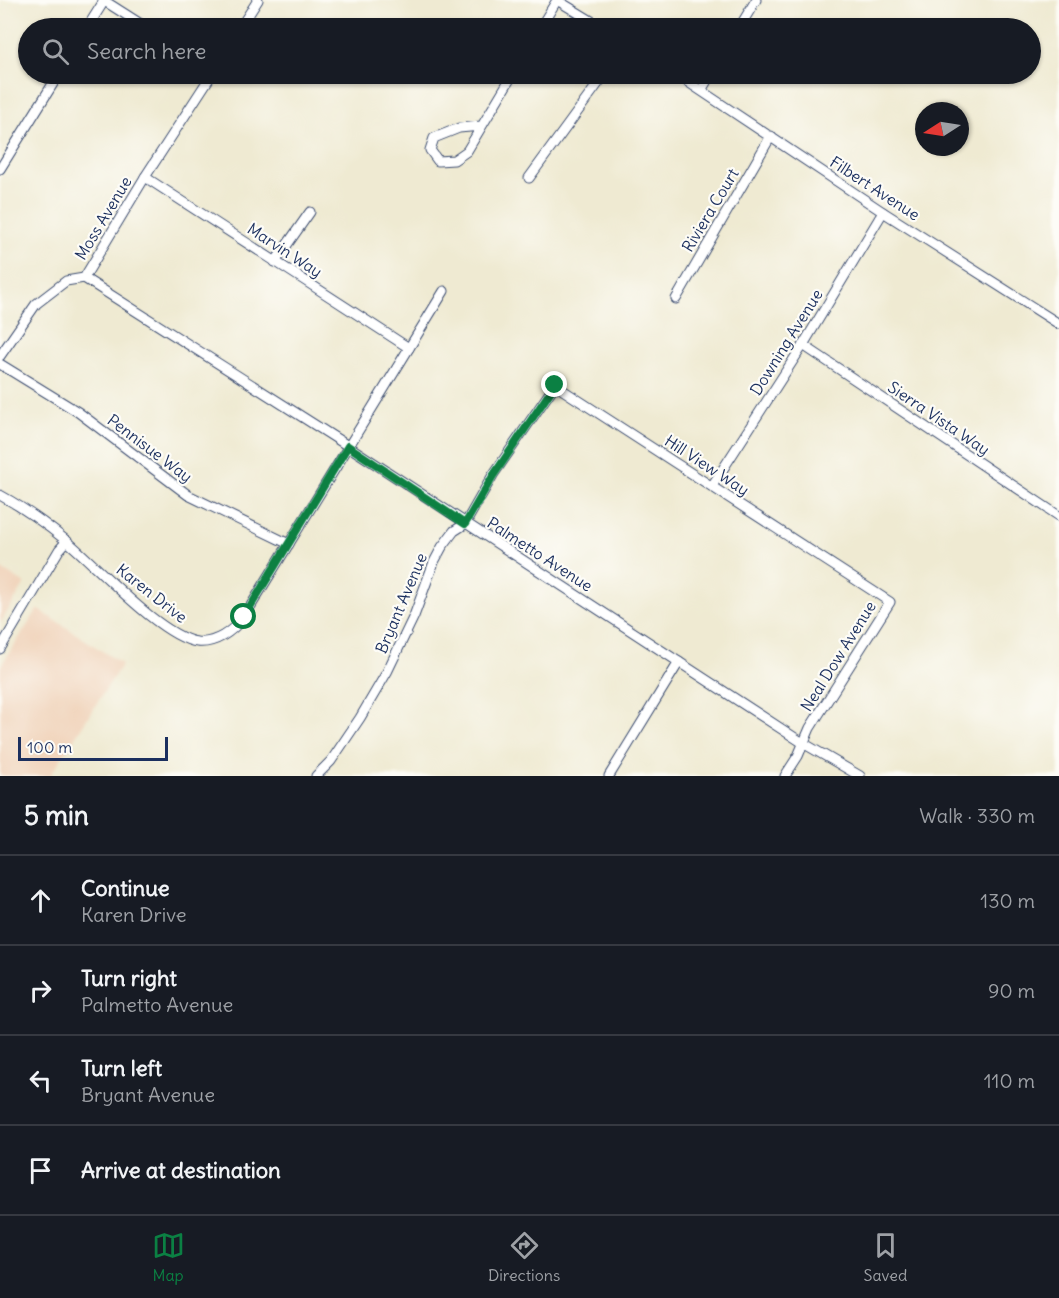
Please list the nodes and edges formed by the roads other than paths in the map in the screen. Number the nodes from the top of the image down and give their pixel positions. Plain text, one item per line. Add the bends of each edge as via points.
1 (104, 0) edge
2 (258, 0) edge
3 (557, 0) edge
4 (756, 0) edge
5 (93, 18) edge
6 (132, 18) edge
7 (246, 18) edge
8 (546, 18) edge
9 (587, 18) edge
10 (745, 18) edge
11 (53, 84) edge
12 (205, 84) edge
13 (507, 84) edge
14 (598, 84) edge
15 (693, 84) edge
16 (705, 84) edge
17 (702, 89) junction
18 (481, 126) junction
19 (771, 136) junction
20 (0, 169) edge
21 (145, 177) junction
22 (529, 178) dead end
23 (310, 212) dead end
24 (883, 212) junction
25 (275, 262) junction
26 (84, 278) junction
27 (444, 291) dead end
28 (676, 299) dead end
29 (1059, 324) edge
30 (803, 345) junction
31 (409, 348) junction
32 (0, 356) edge
33 (0, 364) edge
34 (555, 385) joint
35 (348, 446) junction
36 (712, 486) junction
37 (0, 495) edge
38 (1059, 516) edge
39 (465, 524) junction
40 (67, 541) junction
41 (289, 544) junction
42 (843, 571) joint
43 (0, 648) edge
44 (679, 662) junction
45 (803, 742) junction
46 (316, 776) edge
47 (609, 776) edge
48 (785, 776) edge
49 (860, 776) edge

1 - 5 street
1 - 6 street
2 - 7 street
3 - 8 street
3 - 9 street
4 - 10 street
11 - 20 street
12 - 21 street, Moss Avenue
13 - 18 street
14 - 22 street
15 - 17 street, Filbert Avenue
16 - 17 street
17 - 19 street, Filbert Avenue
18 - 18 street via 459,128 434,138 430,150 438,161 454,160 467,151
19 - 24 street, Filbert Avenue
19 - 28 street, Riviera Court
21 - 25 street, Marvin Way
21 - 26 street, Moss Avenue
23 - 25 street
24 - 29 street, Filbert Avenue
24 - 30 street, Downing Avenue
25 - 31 street, Marvin Way
26 - 32 street, Moss Avenue via 66,281 36,304
26 - 35 street, Palmetto Avenue
27 - 31 street, Karen Drive
30 - 36 street, Downing Avenue
30 - 38 street, Sierra Vista Way
31 - 35 street, Karen Drive
33 - 41 street, Pennisue Way via 78,412 189,495
34 - 36 street, Hill View Way
34 - 39 street, Bryant Avenue
35 - 39 street, Palmetto Avenue
35 - 41 street, Karen Drive
36 - 42 street, Hill View Way
37 - 40 street, Karen Drive via 25,508
39 - 44 street, Palmetto Avenue
39 - 46 street, Bryant Avenue via 454,531 434,562 414,616 360,718
40 - 41 street, Karen Drive via 145,611 169,629 198,642 234,629
40 - 43 street
42 - 45 street, Neal Dow Avenue via 890,602
44 - 45 street, Palmetto Avenue
44 - 47 street
45 - 48 street, Neal Dow Avenue
45 - 49 street, Palmetto Avenue

